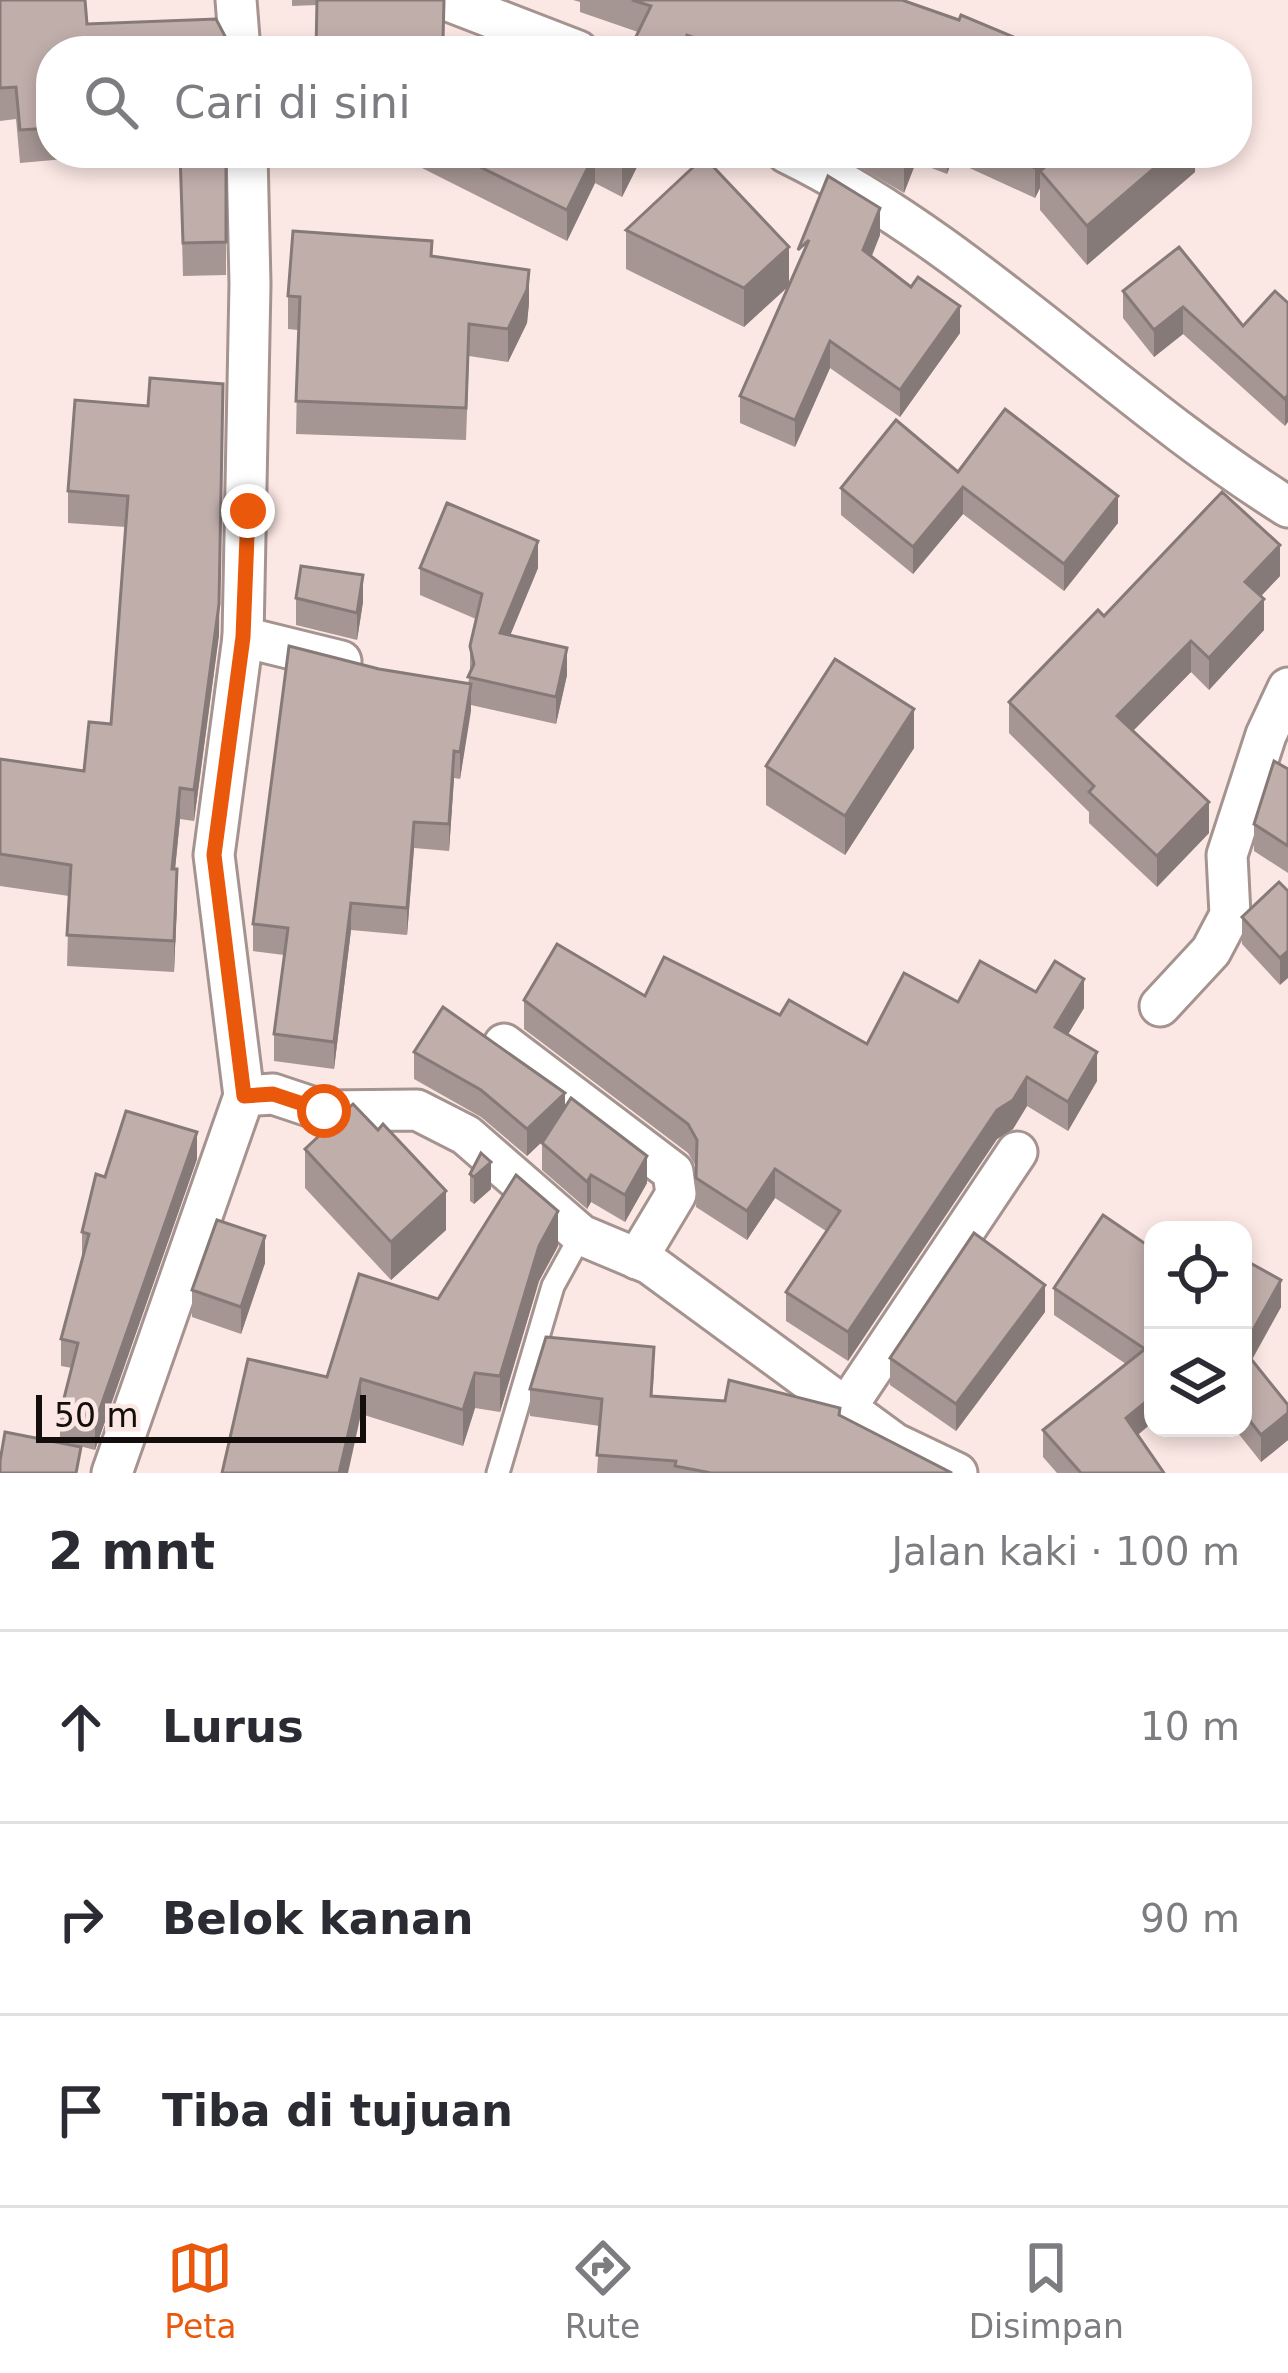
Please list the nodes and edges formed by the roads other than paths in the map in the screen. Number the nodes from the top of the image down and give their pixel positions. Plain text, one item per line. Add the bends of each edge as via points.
1 (236, 0) edge
2 (446, 0) edge
3 (239, 36) edge
4 (539, 36) edge
5 (247, 168) edge
6 (818, 168) edge
7 (1288, 507) edge
8 (243, 637) junction
9 (382, 670) edge
10 (1288, 688) edge
11 (1160, 1006) dead end
12 (504, 1044) edge
13 (244, 1096) junction
14 (1017, 1153) dead end
15 (581, 1235) junction
16 (637, 1259) junction
17 (846, 1408) junction
18 (112, 1473) edge
19 (498, 1473) edge
20 (957, 1473) edge

1 - 3 street
2 - 4 street
5 - 8 street
6 - 7 street via 864,190 1010,293 1201,452
8 - 9 street
8 - 13 street via 214,855
10 - 11 street via 1227,855 1230,915 1211,951
12 - 16 street via 673,1172 676,1194
13 - 15 street via 273,1094 324,1111 417,1110 466,1135
13 - 18 street
14 - 17 street
15 - 16 street
15 - 19 lane via 546,1304
16 - 17 street
17 - 20 street

